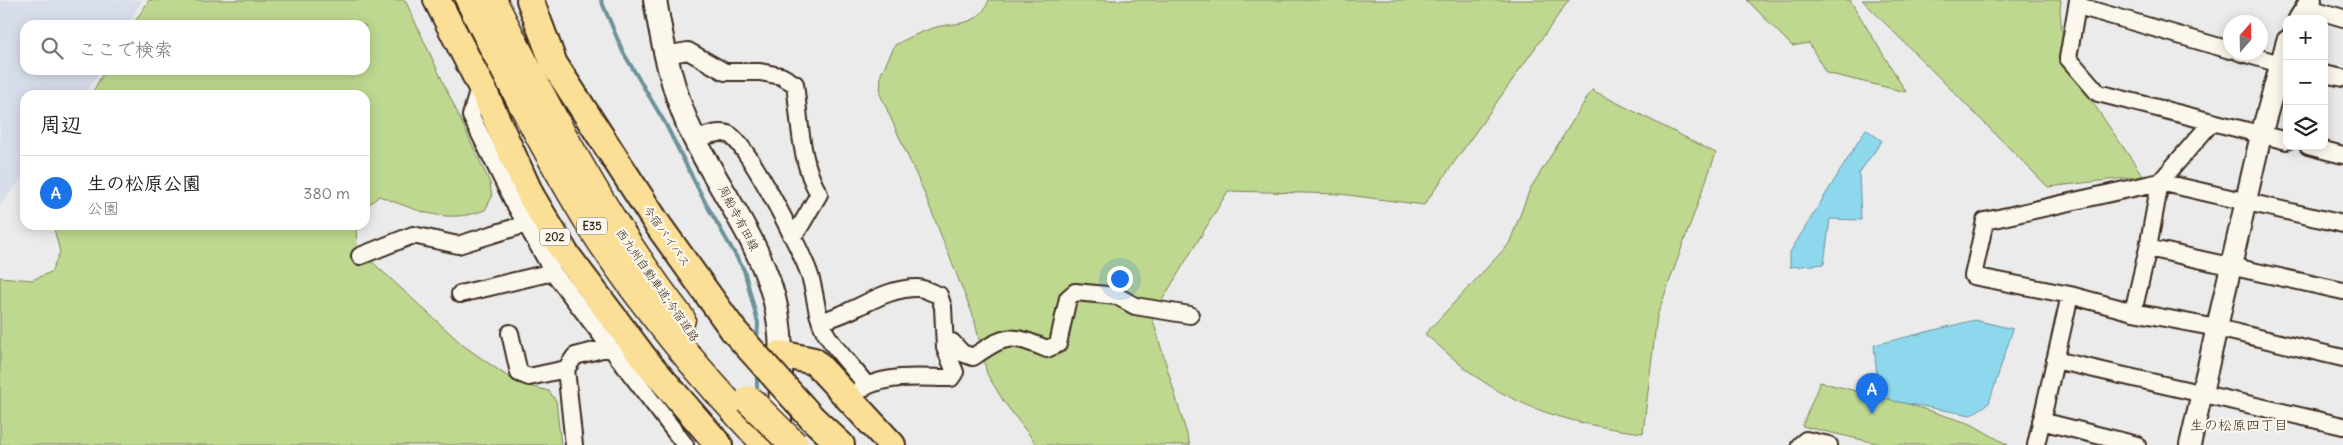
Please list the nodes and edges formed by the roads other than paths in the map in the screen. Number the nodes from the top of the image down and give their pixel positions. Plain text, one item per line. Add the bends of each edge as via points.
1 (437, 0) edge
2 (470, 0) edge
3 (492, 0) edge
4 (530, 0) edge
5 (655, 0) edge
6 (2078, 3) edge
7 (2305, 8) edge
8 (2343, 18) edge
9 (2223, 48) edge
10 (665, 55) junction
11 (2266, 60) edge
12 (2283, 65) edge
13 (2328, 75) edge
14 (2343, 78) edge
15 (485, 94) junction
16 (2211, 123) junction
17 (2261, 134) junction
18 (695, 140) junction
19 (2283, 140) edge
20 (2324, 150) edge
21 (2343, 155) edge
22 (2160, 182) junction
23 (2246, 201) junction
24 (526, 224) junction
25 (2343, 224) edge
26 (791, 235) junction
27 (2148, 248) junction
28 (360, 256) dead end
29 (2231, 265) junction
30 (553, 272) junction
31 (2343, 291) edge
32 (460, 294) dead end
33 (2070, 295) junction
34 (2133, 312) junction
35 (1190, 315) dead end
36 (821, 321) junction
37 (2217, 328) junction
38 (510, 333) dead end
39 (945, 343) junction
40 (610, 347) junction
41 (780, 354) junction
42 (2343, 358) edge
43 (2055, 360) junction
44 (566, 369) junction
45 (858, 391) junction
46 (2202, 392) junction
47 (2041, 422) junction
48 (2343, 426) edge
49 (574, 445) edge
50 (684, 445) edge
51 (719, 445) edge
52 (767, 445) edge
53 (780, 445) edge
54 (794, 445) edge
55 (841, 445) edge
56 (892, 445) edge
57 (1800, 445) edge
58 (1829, 445) edge
59 (2036, 445) edge
60 (2137, 445) edge
61 (2190, 445) edge

1 - 15 highway, 202
2 - 52 highway, 西九州自動車道;今宿道路 / E35 via 548,150 595,230 649,309 695,367
3 - 54 highway, 西九州自動車道;今宿道路 / E35, bridge via 565,140 664,298 709,355
4 - 55 highway, 今宿バイパス, bridge via 554,64 658,224 734,331 812,418
5 - 10 main road, 周船寺有田線
6 - 9 street
6 - 16 street via 2068,58 2098,93
7 - 8 street
10 - 18 main road, 周船寺有田線
10 - 26 street via 688,51 726,72 781,76 796,84 806,160 819,194 798,230
11 - 12 street
12 - 17 street
13 - 14 street
15 - 24 street via 477,95 471,116
15 - 51 highway, 202 via 531,196 565,254 647,362
16 - 17 street
16 - 22 street
17 - 19 street
17 - 23 street
18 - 26 street via 714,133 730,134 744,147
18 - 41 main road, 周船寺有田線 via 758,254 774,298
20 - 21 street
22 - 23 street
22 - 27 street
22 - 33 street via 1984,221 1973,276
23 - 25 street
23 - 29 street
24 - 28 street via 458,245 413,234
24 - 30 street
26 - 36 street via 810,274
27 - 29 street
27 - 34 street
29 - 31 street
29 - 37 street
30 - 32 street
30 - 40 street
33 - 34 street
33 - 43 street
34 - 37 street
35 - 39 street via 1135,306 1117,296 1075,292 1068,298 1058,344 1048,349 1016,337 999,340 974,357 962,353 952,342
36 - 39 street via 892,291 918,288 939,295
36 - 45 street
37 - 42 street
37 - 46 street
38 - 44 street via 518,373 529,377
39 - 45 street via 955,372 951,378 903,378 876,382
40 - 44 street via 575,356
40 - 50 street
41 - 45 highway via 814,361
41 - 53 main road, 周船寺有田線
43 - 46 street
43 - 47 street
44 - 49 street
45 - 56 highway
46 - 48 street
46 - 61 street
47 - 59 street
47 - 60 street
57 - 58 street via 1806,440

